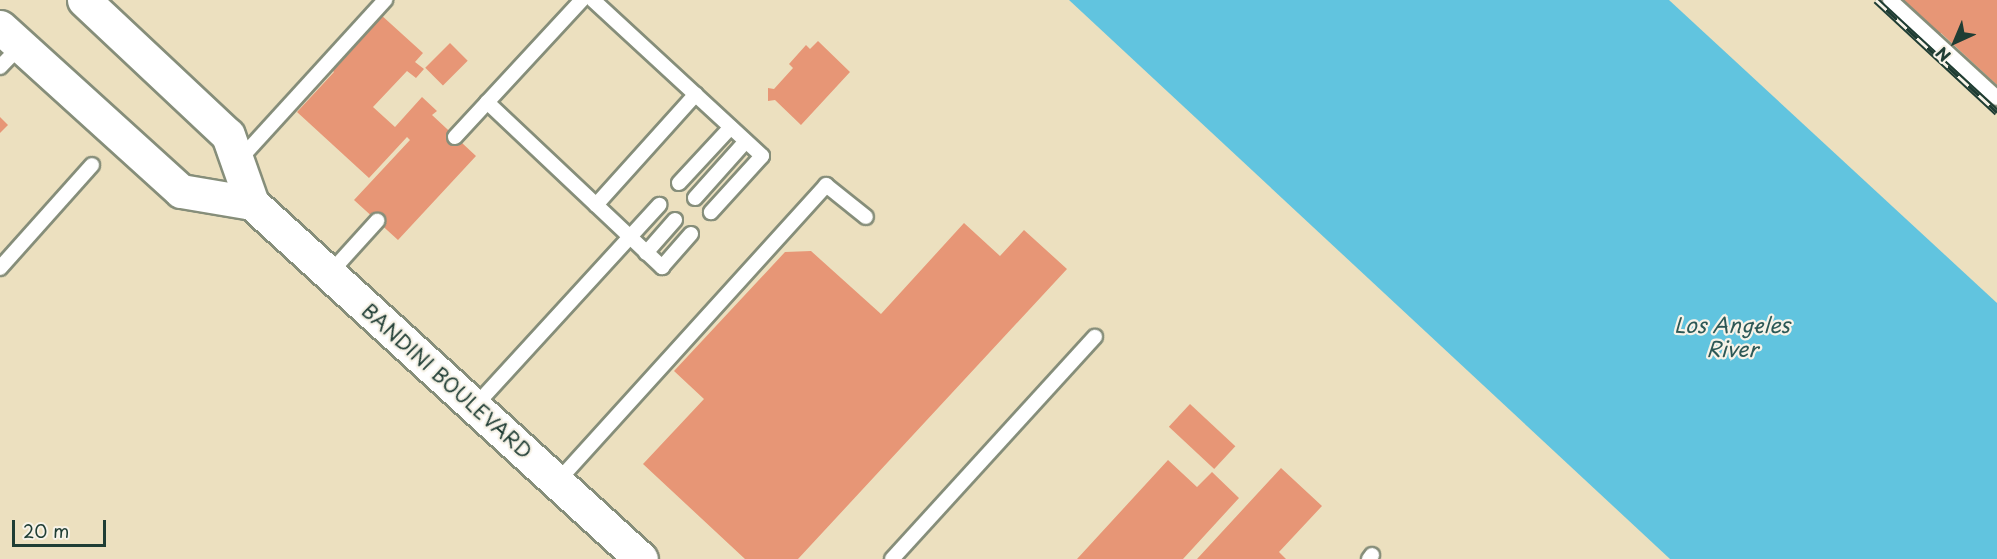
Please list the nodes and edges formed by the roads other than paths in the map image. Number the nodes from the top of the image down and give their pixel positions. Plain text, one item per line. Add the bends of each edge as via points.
1 (84, 0) edge
2 (385, 0) edge
3 (582, 0) edge
4 (593, 0) edge
5 (1890, 0) edge
6 (7, 47) edge
7 (696, 94) junction
8 (1997, 98) edge
9 (487, 102) junction
10 (731, 127) junction
11 (455, 136) dead end
12 (746, 141) junction
13 (238, 160) junction
14 (92, 165) dead end
15 (679, 183) dead end
16 (695, 198) dead end
17 (252, 203) junction
18 (596, 205) junction
19 (659, 205) dead end
20 (711, 212) dead end
21 (866, 217) dead end
22 (675, 220) dead end
23 (377, 221) dead end
24 (691, 234) dead end
25 (630, 237) junction
26 (646, 253) junction
27 (3, 260) edge
28 (329, 274) junction
29 (1095, 337) dead end
30 (475, 406) junction
31 (557, 482) junction
32 (641, 559) edge
33 (892, 559) edge

1 - 13 main road, BANDINI BOULEVARD via 228,135
2 - 13 lane
3 - 9 lane
4 - 7 lane
5 - 8 lane
6 - 17 main road via 181,191
7 - 10 lane
7 - 18 lane
9 - 11 lane
9 - 18 lane
10 - 12 lane
10 - 15 lane
12 - 16 lane
12 - 20 lane via 762,156
13 - 17 main road, BANDINI BOULEVARD
14 - 27 lane
17 - 28 main road, BANDINI BOULEVARD
18 - 25 lane
19 - 25 lane
21 - 31 lane via 826,185
22 - 26 lane
23 - 28 lane
24 - 26 lane via 662,267
25 - 26 lane
25 - 30 lane
28 - 30 main road, BANDINI BOULEVARD
29 - 33 lane
30 - 31 main road, BANDINI BOULEVARD
31 - 32 main road, BANDINI BOULEVARD

